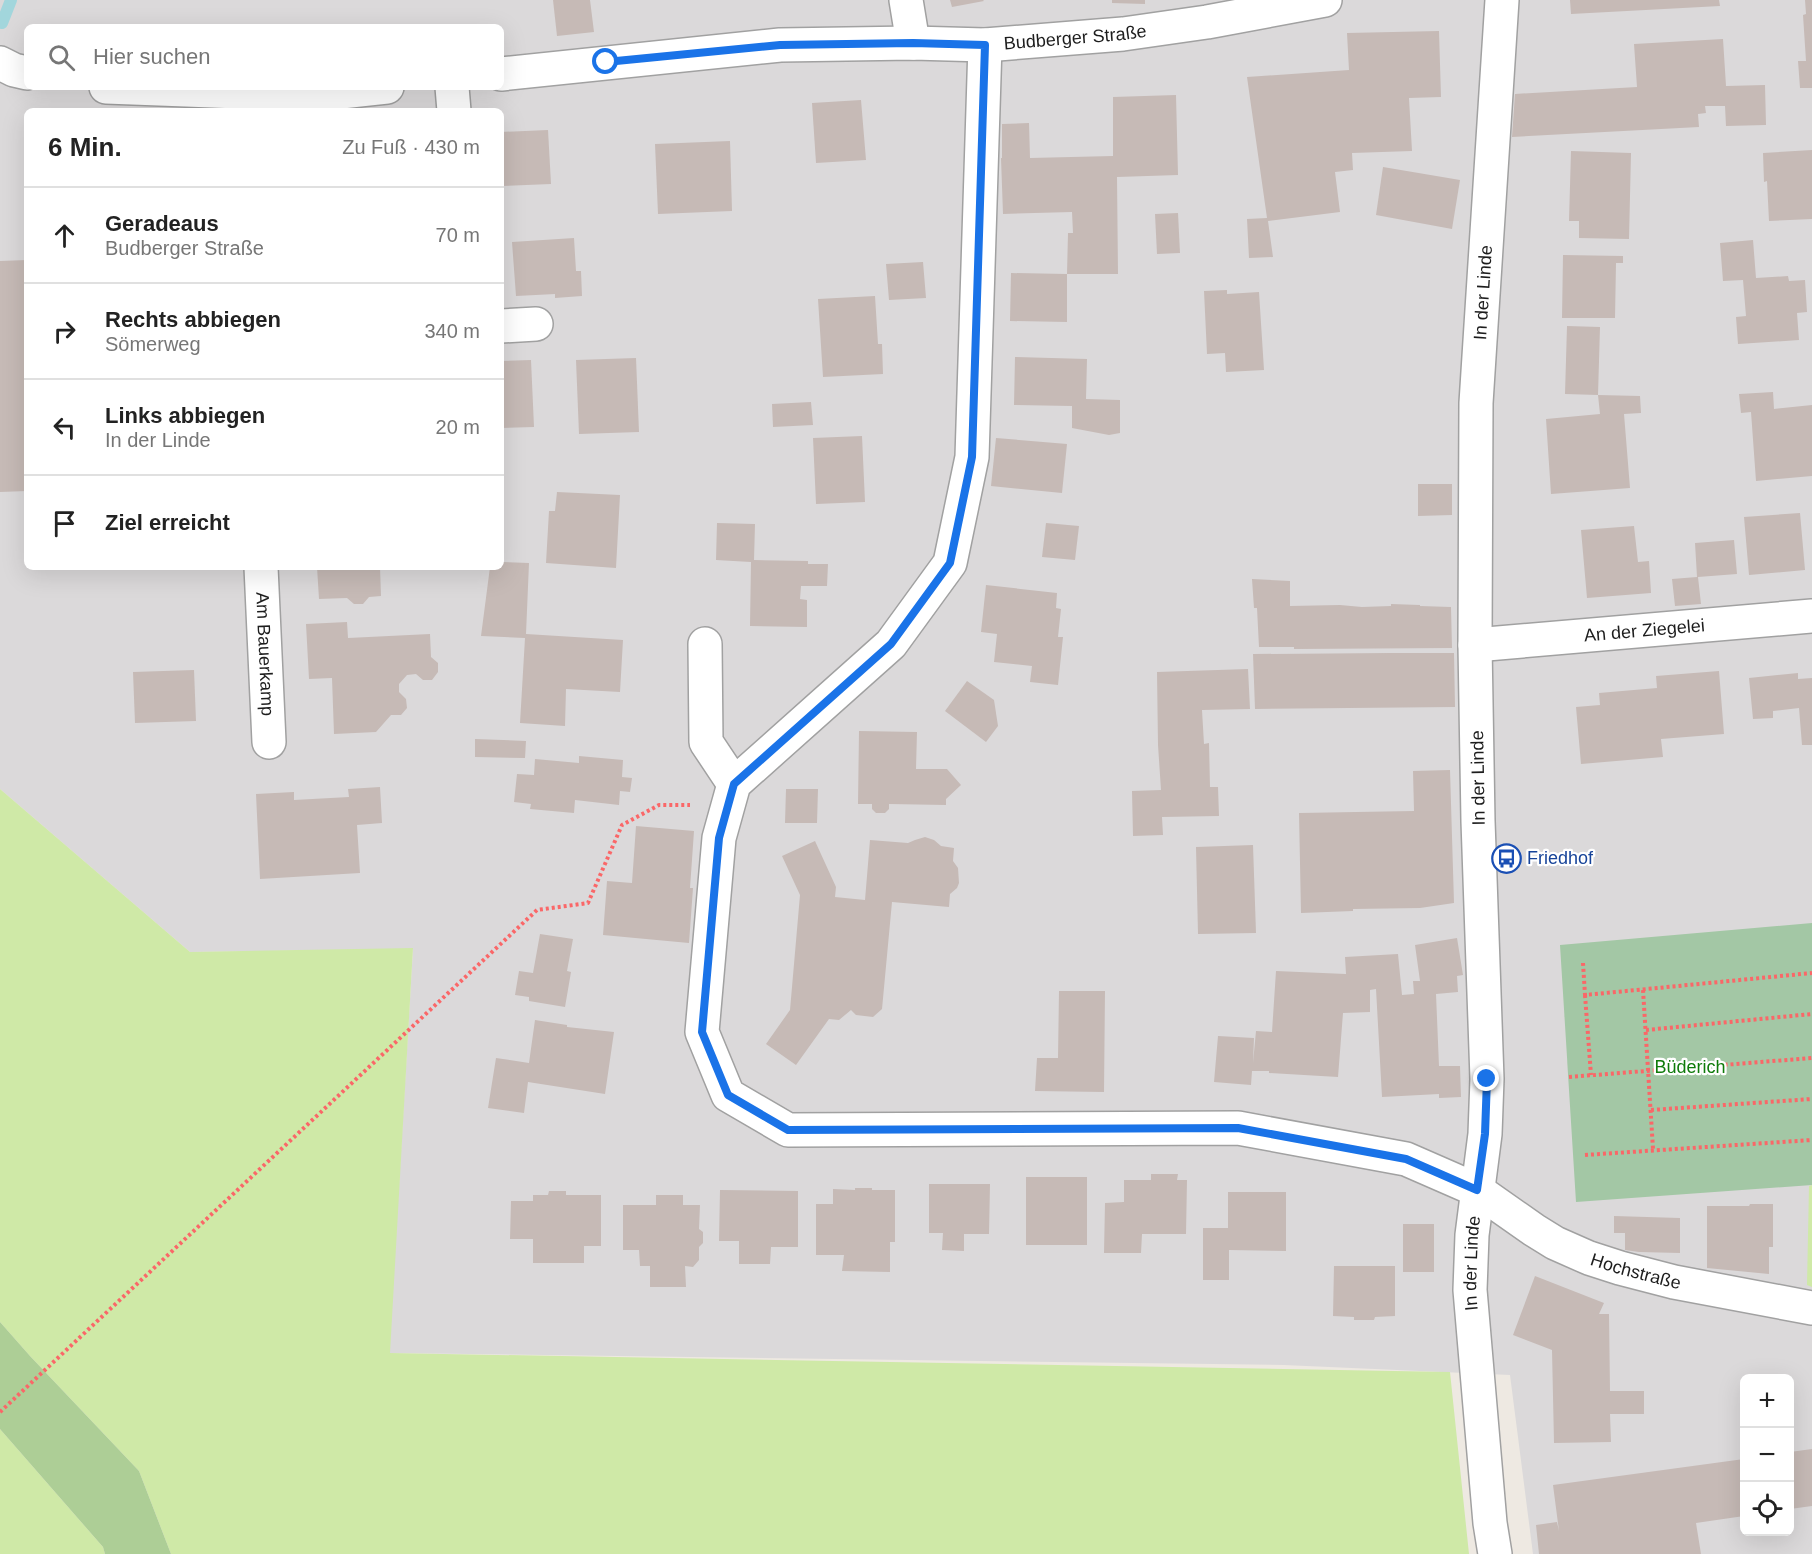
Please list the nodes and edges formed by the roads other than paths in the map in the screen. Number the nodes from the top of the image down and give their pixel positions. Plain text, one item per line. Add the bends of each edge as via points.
1 (906, 0) edge
2 (1325, 0) edge
3 (1502, 0) edge
4 (1206, 11) edge
5 (913, 43) junction
6 (985, 45) junction
7 (0, 63) edge
8 (24, 72) edge
9 (504, 74) edge
10 (135, 90) edge
11 (359, 90) edge
12 (452, 90) edge
13 (240, 101) edge
14 (453, 108) edge
15 (536, 324) dead end
16 (504, 326) edge
17 (261, 570) edge
18 (1812, 616) edge
19 (705, 644) dead end
20 (1475, 645) junction
21 (270, 742) dead end
22 (734, 784) junction
23 (1477, 1190) junction
24 (1812, 1308) edge
25 (1495, 1554) edge

1 - 5 street
2 - 4 street, Budberger Straße
3 - 20 street, In der Linde via 1476,402
4 - 6 street, Budberger Straße via 1124,34
5 - 6 street, Budberger Straße
5 - 9 street, Budberger Straße via 780,45
6 - 22 street via 972,457 950,563 891,644
7 - 8 street
10 - 13 street
11 - 13 street
12 - 14 street
15 - 16 street
17 - 21 street, Am Bauerkamp
18 - 20 street, An der Ziegelei
19 - 22 street via 705,741
20 - 23 street, In der Linde via 1487,1079
22 - 23 street, Hochstraße via 719,838 702,1032 728,1095 788,1130 1238,1128 1406,1159
23 - 24 street, Hochstraße via 1555,1243 1589,1258 1674,1282
23 - 25 street, In der Linde via 1470,1290

